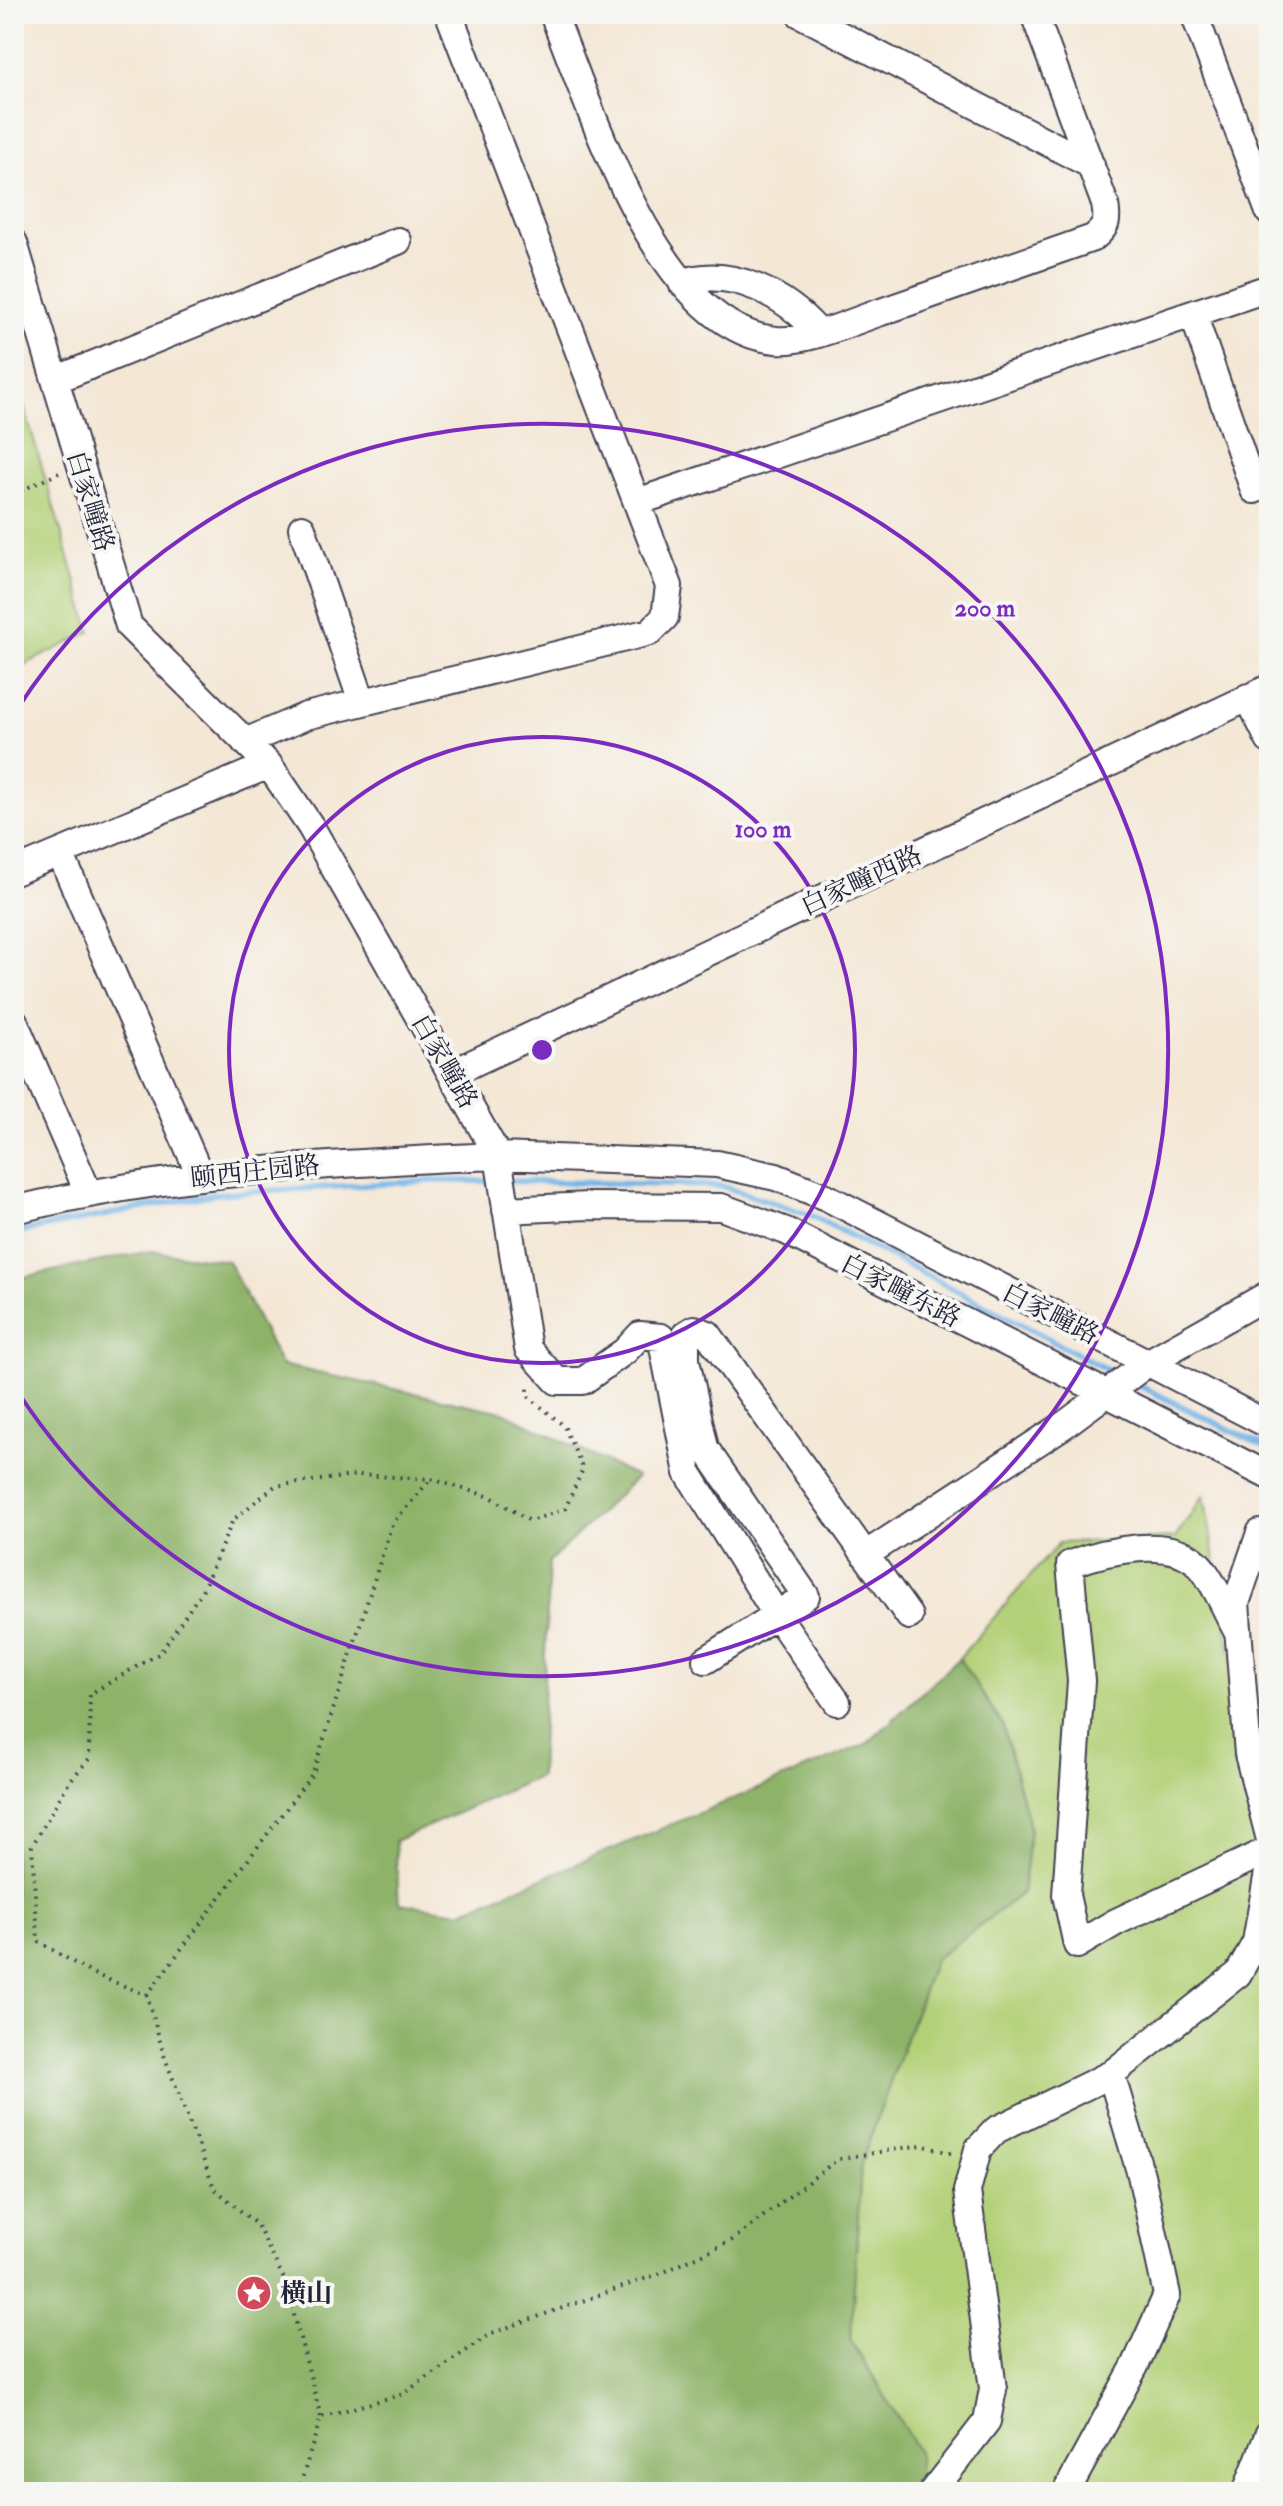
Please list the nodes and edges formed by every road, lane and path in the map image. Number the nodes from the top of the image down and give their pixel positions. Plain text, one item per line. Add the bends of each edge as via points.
1 (449, 14) edge
2 (553, 14) edge
3 (800, 14) edge
4 (1034, 14) edge
5 (1194, 14) edge
6 (1091, 165) junction
7 (1269, 212) edge
8 (398, 241) dead end
9 (14, 243) edge
10 (682, 283) junction
11 (1269, 288) edge
12 (1193, 314) junction
13 (818, 332) junction
14 (55, 380) junction
15 (80, 463) junction
16 (1254, 490) dead end
17 (14, 494) edge
18 (637, 502) junction
19 (302, 528) dead end
20 (1259, 692) edge
21 (362, 702) junction
22 (1269, 740) edge
23 (245, 742) junction
24 (269, 765) junction
25 (60, 853) junction
26 (14, 872) edge
27 (14, 1021) edge
28 (452, 1073) junction
29 (200, 1175) junction
30 (502, 1182) junction
31 (88, 1192) junction
32 (14, 1210) edge
33 (1269, 1294) edge
34 (528, 1349) junction
35 (1127, 1379) junction
36 (1269, 1425) edge
37 (1269, 1476) edge
38 (431, 1479) junction
39 (1260, 1533) dead end
40 (865, 1555) junction
41 (776, 1614) junction
42 (909, 1616) dead end
43 (1238, 1633) junction
44 (706, 1660) dead end
45 (837, 1702) dead end
46 (1269, 1836) edge
47 (1269, 1850) edge
48 (1269, 1866) edge
49 (147, 1995) junction
50 (1111, 2074) junction
51 (973, 2159) junction
52 (321, 2417) junction
53 (1269, 2433) edge
54 (298, 2492) edge
55 (932, 2492) edge
56 (1066, 2492) edge
57 (1246, 2492) edge

1 - 18 street
2 - 10 street via 624,188
3 - 6 street
4 - 6 street
5 - 7 street
6 - 13 street via 1108,219 1093,238
8 - 14 street
9 - 14 street, 白家疃路
10 - 13 street via 702,276 774,295 802,313
10 - 13 street via 731,326 777,341
11 - 12 street
12 - 16 street
12 - 18 street
14 - 15 street, 白家疃路
15 - 17 path
15 - 23 street, 白家疃路 via 129,626
18 - 21 street via 669,586 665,617 650,632
19 - 21 street
20 - 22 street
20 - 28 street, 白家疃西路
21 - 23 street via 306,716
23 - 24 street, 白家疃路
24 - 25 street
24 - 28 street, 白家疃路 via 311,827
25 - 26 street
25 - 29 street
27 - 31 street
28 - 30 street, 白家疃路
29 - 30 street, 颐西庄园路 via 303,1164
29 - 31 street, 颐西庄园路
30 - 34 street
30 - 35 street, 白家疃东路 via 588,1206 721,1207
30 - 35 street, 白家疃路 via 717,1164 776,1177 826,1197
31 - 32 street, 颐西庄园路
33 - 35 street
34 - 38 path via 528,1396 564,1426 583,1469 565,1509 530,1521 491,1497
34 - 41 street via 557,1381 583,1381 640,1335 661,1337 688,1473
35 - 36 street, 白家疃路
35 - 37 street, 白家疃东路
35 - 40 street
38 - 49 path via 392,1524 313,1773
38 - 49 path via 358,1475 275,1486 233,1520 202,1591 160,1653 90,1694 89,1759 69,1782 32,1846 38,1941 91,1973
39 - 43 street via 1236,1603
40 - 41 street via 708,1334 694,1329 686,1334 686,1360 705,1448 806,1596
40 - 42 street
41 - 44 street
41 - 45 street
43 - 46 street via 1248,1754
43 - 47 street via 1200,1566 1169,1548 1096,1554 1070,1564 1081,1681 1066,1895 1077,1945
48 - 50 street via 1256,1942 1238,1974
49 - 52 path via 214,2188 257,2225 285,2281
50 - 51 street via 996,2130
50 - 56 street via 1141,2175 1167,2295
51 - 52 path via 921,2145 838,2159 731,2241 664,2272 492,2333 403,2394
51 - 55 street via 967,2191 993,2389 987,2421
52 - 54 path
53 - 57 street

